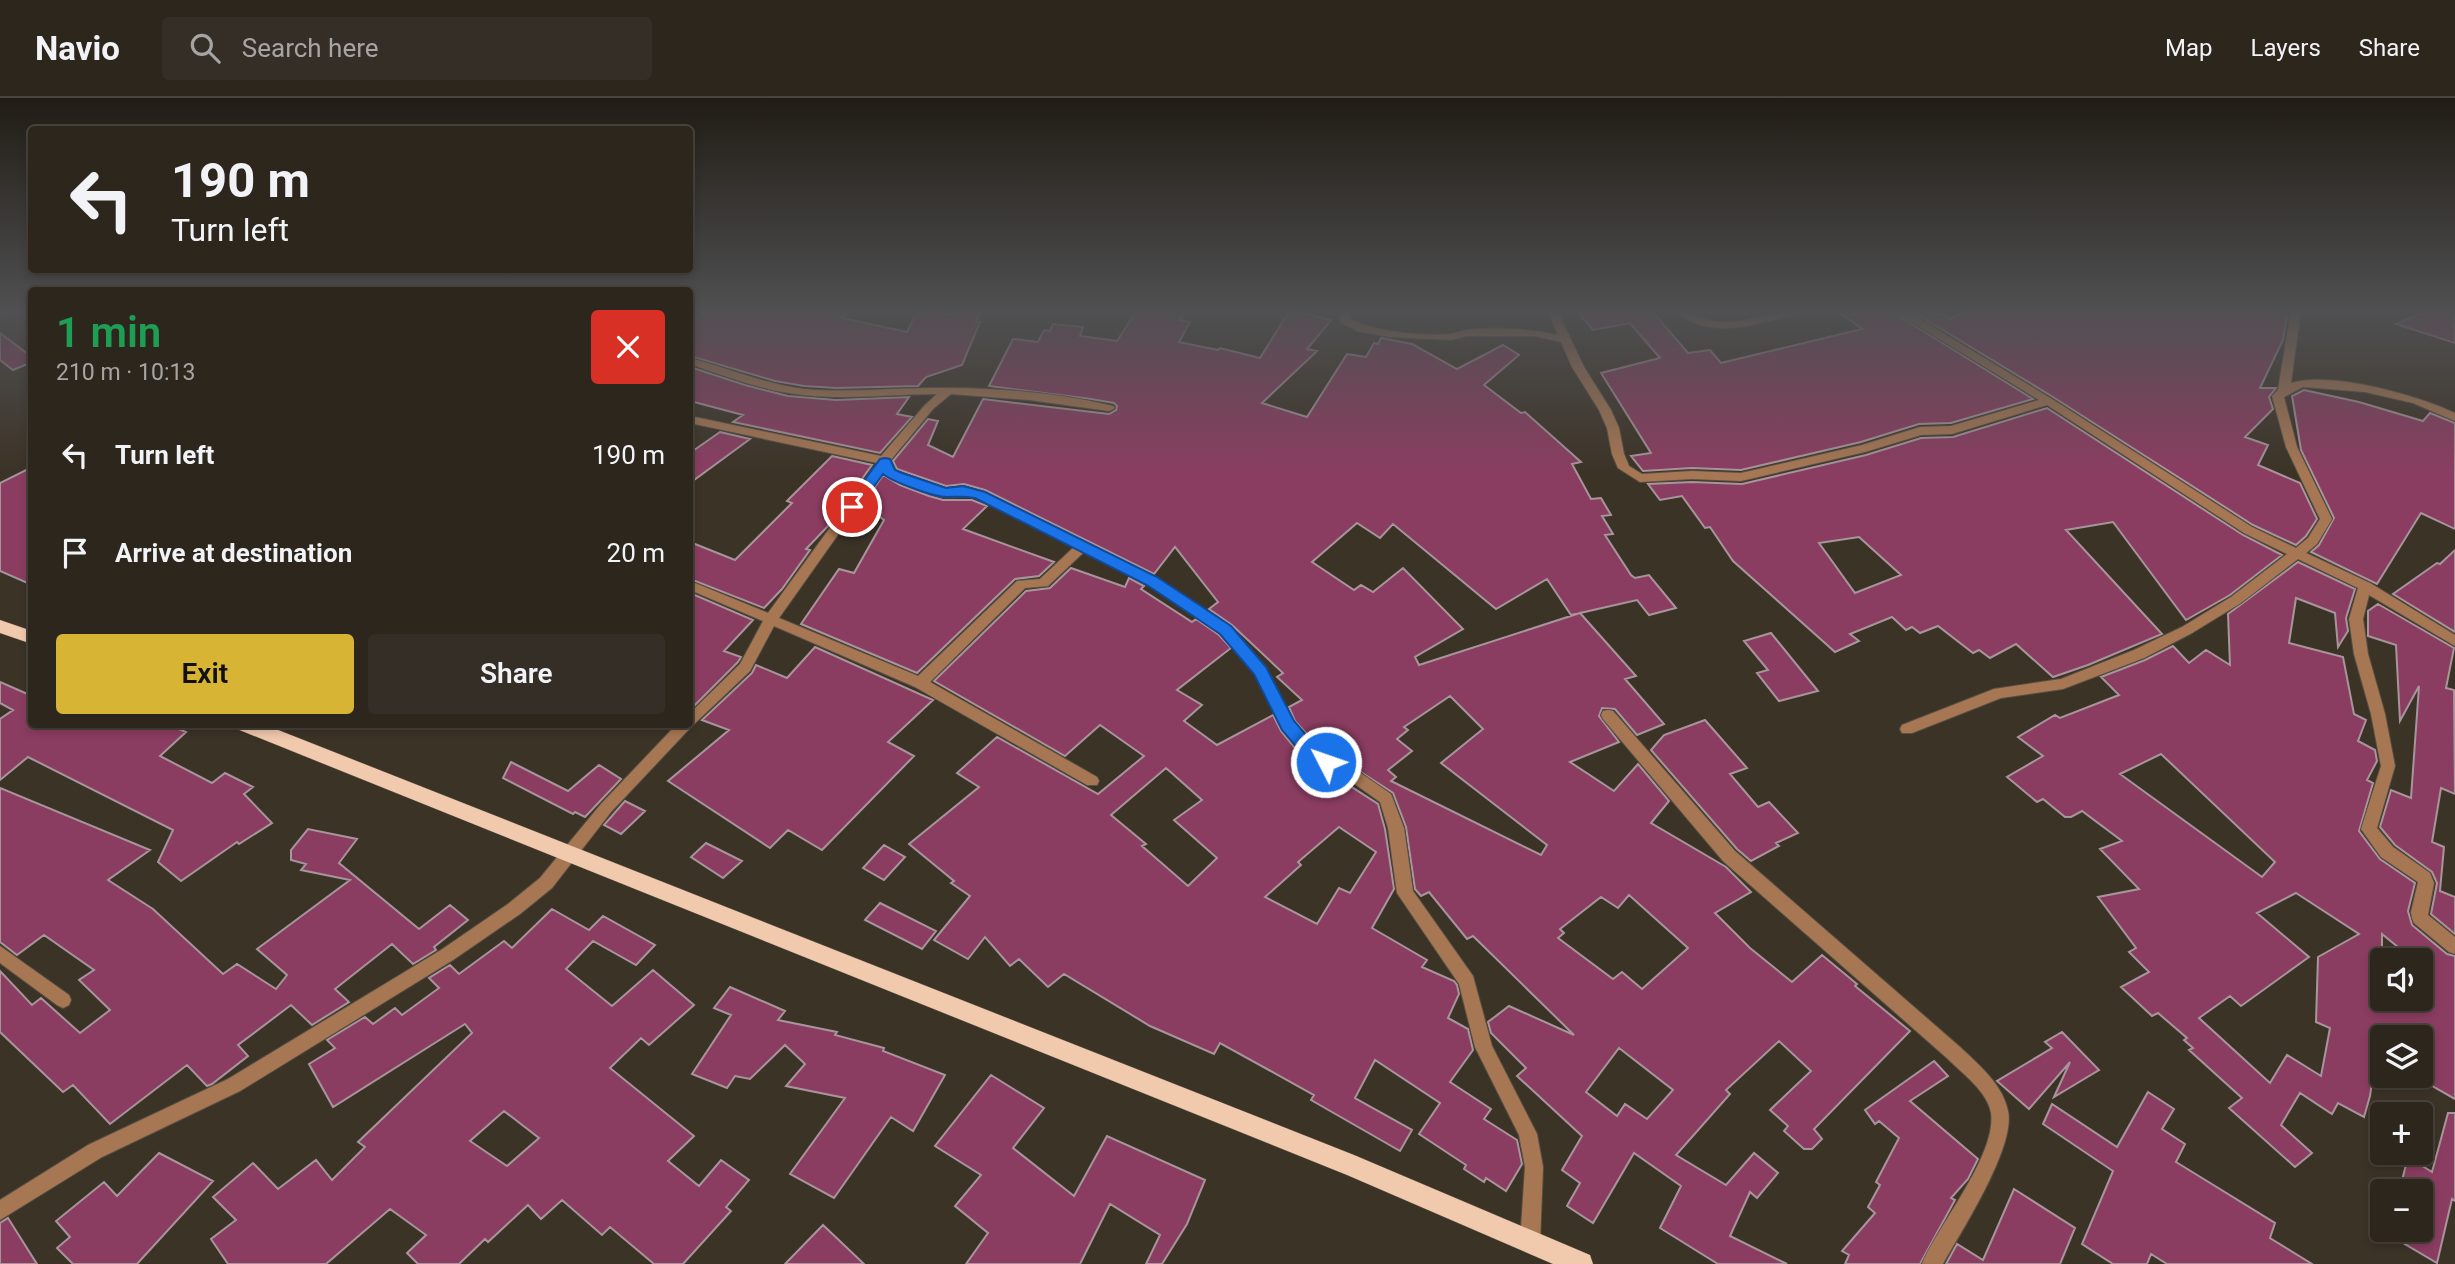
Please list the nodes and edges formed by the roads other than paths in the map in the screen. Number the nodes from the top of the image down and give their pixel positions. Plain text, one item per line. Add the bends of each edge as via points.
1 (700, 364) edge
2 (1577, 364) edge
3 (1987, 364) edge
4 (2288, 364) edge
5 (2284, 390) junction
6 (948, 391) junction
7 (2048, 401) junction
8 (1109, 408) dead end
9 (2455, 417) edge
10 (693, 420) edge
11 (885, 462) junction
12 (1082, 547) junction
13 (2294, 554) junction
14 (693, 585) edge
15 (2365, 586) junction
16 (771, 619) junction
17 (0, 626) edge
18 (28, 636) edge
19 (2455, 641) edge
20 (920, 683) junction
21 (1608, 715) dead end
22 (693, 718) edge
23 (253, 728) edge
24 (683, 728) edge
25 (1907, 729) dead end
26 (1092, 781) dead end
27 (571, 855) junction
28 (2455, 947) edge
29 (0, 953) edge
30 (63, 1000) dead end
31 (0, 1211) edge
32 (1530, 1242) junction
33 (1581, 1264) edge
34 (1932, 1264) edge

1 - 6 street via 802,392
2 - 7 street via 1605,410 1624,468 1640,478 1741,477 1866,449 1920,431 1952,430
3 - 7 street
4 - 5 street
5 - 9 street via 2297,383 2370,388 2418,400
5 - 13 street via 2278,396 2280,415 2326,519 2314,541
6 - 8 street
6 - 11 street
7 - 13 street via 2248,530
10 - 11 street
11 - 12 street via 897,477 945,493 980,495
11 - 16 street
12 - 20 street via 1043,583 1022,584
12 - 32 street via 1152,581 1226,630 1261,671 1288,725 1306,747 1386,798 1396,828 1405,893 1467,981 1484,1047 1528,1134 1534,1167
13 - 15 street
13 - 25 street via 2236,600 2139,654 2063,684 1999,693
14 - 16 street
15 - 19 street
15 - 28 street via 2356,619 2388,766 2369,828 2387,852 2424,878 2420,918
16 - 20 street
16 - 22 street via 745,667
17 - 18 main road
20 - 26 street
21 - 34 street via 1729,856 1954,1053 1999,1109 2001,1124 1993,1150
23 - 27 main road
24 - 27 street via 606,808
27 - 31 street via 514,909 376,999 234,1085 95,1151
27 - 32 main road via 1354,1166
29 - 30 street
32 - 33 main road

